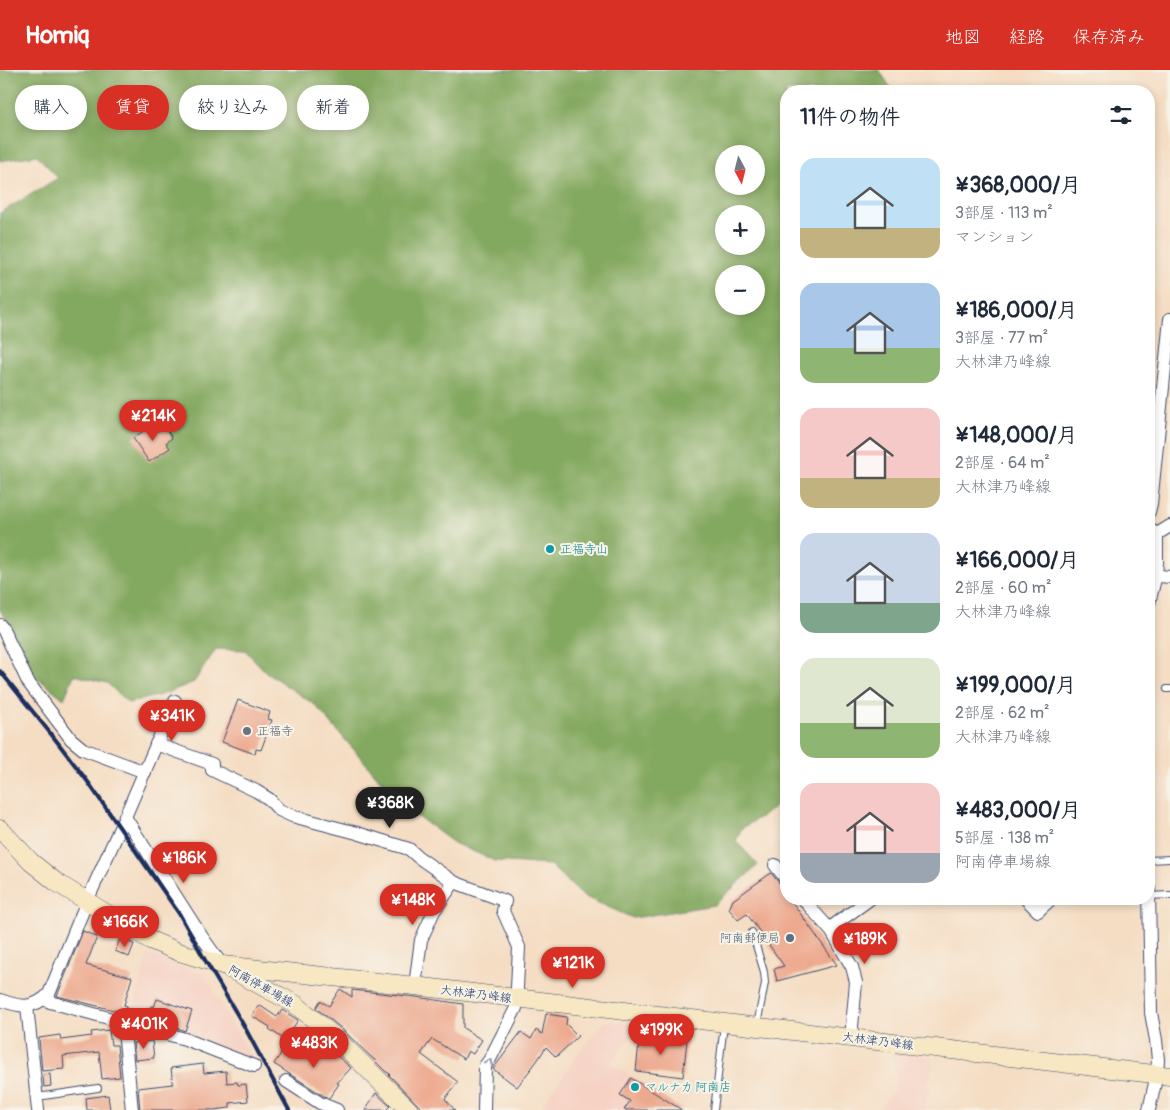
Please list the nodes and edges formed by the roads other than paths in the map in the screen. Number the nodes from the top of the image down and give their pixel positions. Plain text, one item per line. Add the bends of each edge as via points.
1 (1170, 319) edge
2 (1155, 465) edge
3 (1170, 526) edge
4 (1155, 530) edge
5 (1155, 547) edge
6 (1155, 568) edge
7 (1155, 575) edge
8 (1170, 577) edge
9 (0, 625) edge
10 (175, 702) dead end
11 (156, 744) junction
12 (144, 772) junction
13 (125, 817) junction
14 (0, 829) edge
15 (1170, 859) edge
16 (1155, 860) edge
17 (775, 865) dead end
18 (780, 871) edge
19 (454, 882) junction
20 (1170, 895) edge
21 (1155, 896) edge
22 (87, 901) junction
23 (809, 905) edge
24 (862, 905) edge
25 (1032, 905) edge
26 (1044, 905) edge
27 (1149, 905) edge
28 (752, 932) dead end
29 (832, 932) junction
30 (222, 965) junction
31 (415, 986) junction
32 (44, 999) junction
33 (516, 999) junction
34 (0, 1000) edge
35 (27, 1006) junction
36 (123, 1022) junction
37 (724, 1023) junction
38 (757, 1026) junction
39 (851, 1038) junction
40 (254, 1066) dead end
41 (1164, 1075) edge
42 (286, 1081) dead end
43 (98, 1088) dead end
44 (36, 1097) junction
45 (38, 1110) edge
46 (132, 1110) edge
47 (337, 1110) edge
48 (409, 1110) edge
49 (484, 1110) edge
50 (714, 1110) edge
51 (1149, 1110) edge

1 - 2 street
3 - 4 street
5 - 6 street
7 - 8 street
9 - 12 street via 28,682 71,739 83,749
10 - 11 street
11 - 12 street
11 - 19 street via 212,764 212,770 256,791 292,816 409,849
12 - 13 street
13 - 22 street
13 - 30 street
14 - 22 main road, 大林津乃峰線 via 31,862
15 - 16 lane
17 - 18 street
19 - 31 street via 434,911 421,940
19 - 33 street via 506,901 503,911 518,947
20 - 21 lane
22 - 30 main road, 大林津乃峰線 via 150,940
22 - 32 street via 49,994
23 - 29 street
24 - 29 street via 834,925
25 - 26 street via 1038,911
27 - 41 street via 1151,1013 1158,1060
28 - 38 lane via 765,983
29 - 39 street via 852,967 856,982
30 - 31 main road, 大林津乃峰線
30 - 48 main road, 阿南停車場線 via 295,1004 334,1036
31 - 33 main road, 大林津乃峰線
32 - 35 street
32 - 36 street
33 - 37 main road, 大林津乃峰線
49 -> 33 street via 486,1066 514,1014
34 - 35 street
35 - 44 street
36 - 40 street via 185,1039
36 - 46 street
37 - 38 main road, 大林津乃峰線
37 - 50 lane
38 - 39 main road, 大林津乃峰線
39 - 41 main road, 大林津乃峰線
41 - 51 street
42 - 47 street
43 - 44 lane
44 - 45 street

